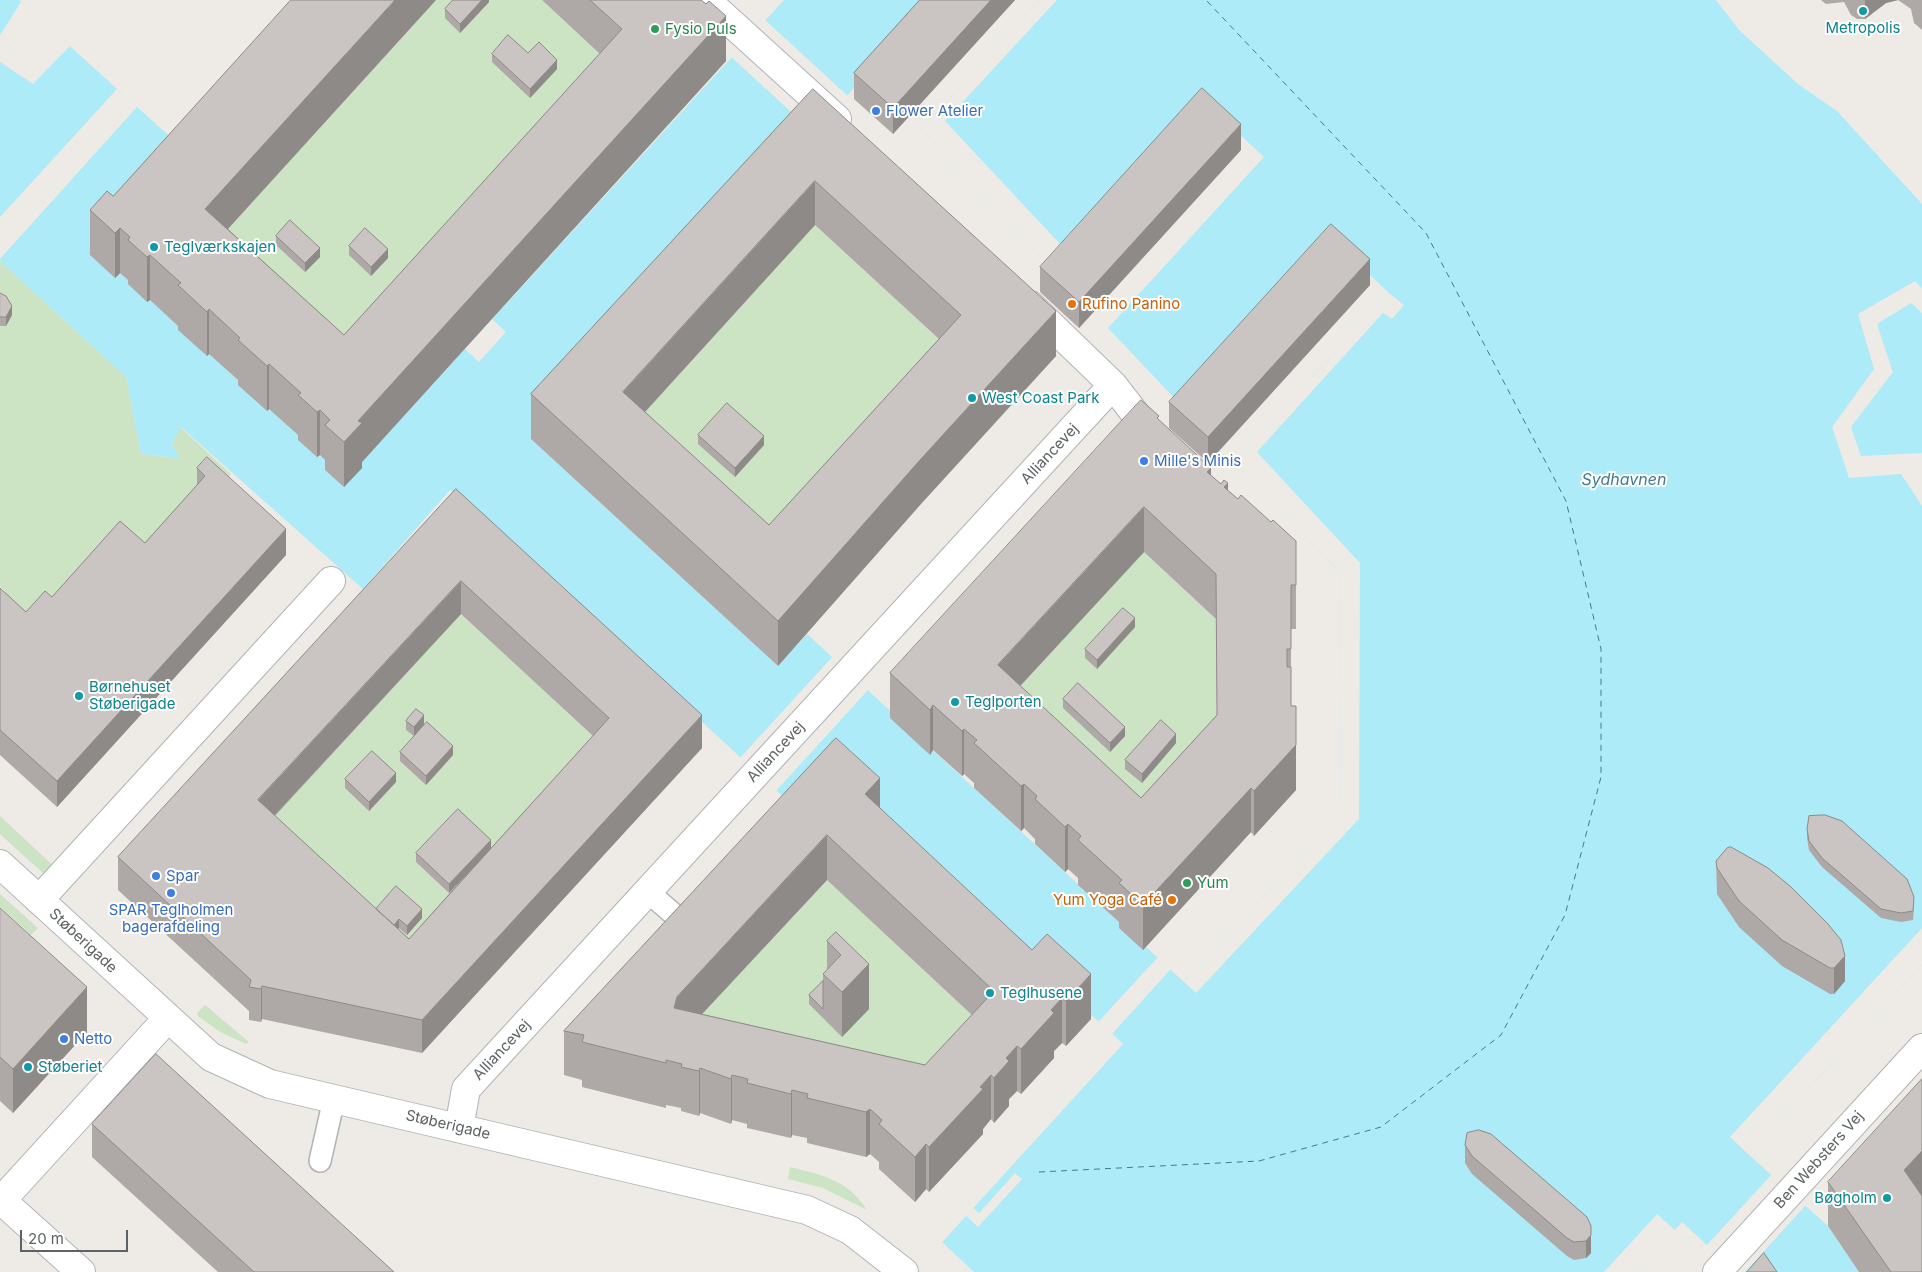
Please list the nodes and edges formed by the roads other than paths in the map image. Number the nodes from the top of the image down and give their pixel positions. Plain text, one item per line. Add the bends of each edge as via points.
1 (706, 0) edge
2 (849, 131) edge
3 (1015, 291) edge
4 (1113, 386) junction
5 (1150, 433) edge
6 (331, 581) dead end
7 (0, 864) edge
8 (647, 891) junction
9 (39, 900) junction
10 (696, 934) edge
11 (167, 1019) junction
12 (1922, 1048) edge
13 (334, 1099) junction
14 (459, 1128) junction
15 (320, 1161) dead end
16 (1, 1201) edge
17 (893, 1268) edge
18 (81, 1272) edge
19 (1717, 1272) edge

1 - 2 street
3 - 4 street
4 - 5 street
4 - 8 street, Alliancevej
6 - 9 street, Støberigade
7 - 9 street, Støberigade
8 - 10 lane
8 - 14 street, Alliancevej via 466,1089
9 - 11 street, Støberigade
11 - 13 street, Støberigade via 212,1058 270,1084
11 - 16 street
12 - 19 street, Ben Websters Vej
13 - 14 street, Støberigade
13 - 15 lane
14 - 17 street, Støberigade via 807,1210 850,1230
16 - 18 street

